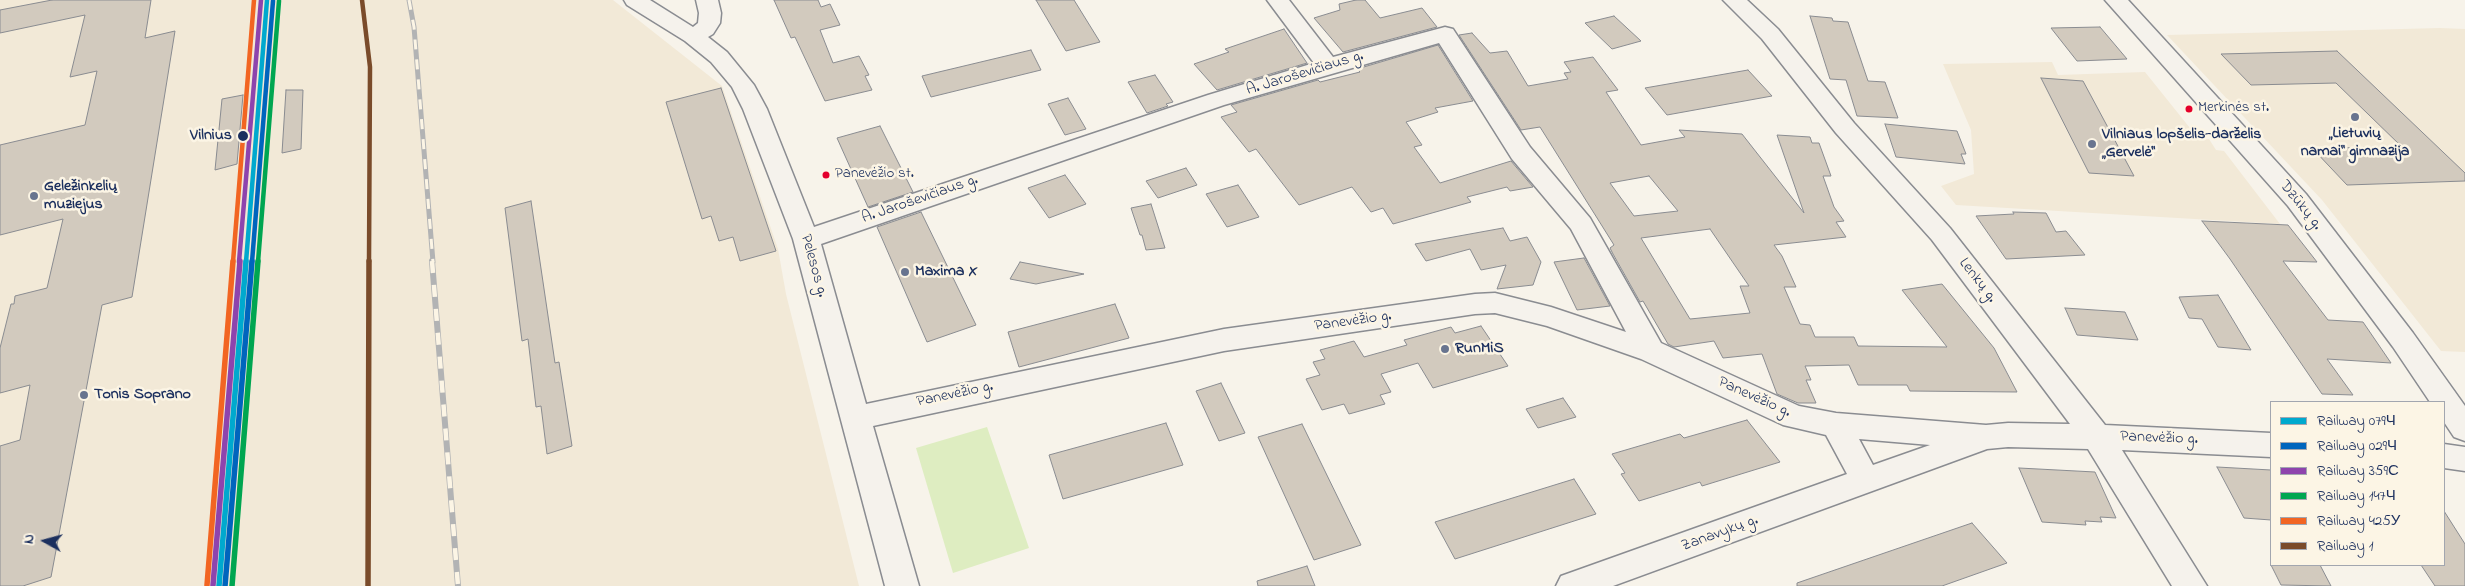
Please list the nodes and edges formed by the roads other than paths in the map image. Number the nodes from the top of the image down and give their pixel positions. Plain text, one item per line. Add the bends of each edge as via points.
1 (635, 0) edge
2 (707, 0) edge
3 (1278, 0) edge
4 (1734, 0) edge
5 (2116, 0) edge
6 (693, 36) junction
7 (1328, 66) junction
8 (806, 239) junction
9 (1651, 351) junction
10 (855, 418) junction
11 (1836, 425) junction
12 (2465, 428) edge
13 (1986, 437) junction
14 (2097, 437) junction
15 (2270, 445) edge
16 (2445, 456) edge
17 (2465, 459) edge
18 (1866, 480) junction
19 (902, 586) edge
20 (1573, 586) edge
21 (2190, 586) edge

1 - 6 street, Pelesos g.
2 - 6 street via 709,23
3 - 7 street
4 - 14 street, Lenkų g. via 1770,34 1845,128 1941,234
5 - 12 street, Dzūkų g. via 2297,200
6 - 8 street, Pelesos g. via 723,60 742,85 755,109
7 - 8 street, A. Jaroševičiaus g. via 1216,100
7 - 9 street, A. Jaroševičiaus g. via 1445,34 1521,153 1581,224
8 - 10 street, Pelesos g.
9 - 10 street, Panevėžio g. via 1551,317 1495,304 1475,304 1169,351
9 - 11 street, Panevėžio g. via 1794,417
10 - 19 street, Pelesos g.
11 - 13 street, Panevėžio g.
11 - 18 street
13 - 14 street, Panevėžio g.
13 - 18 street, Panevėžio g.
14 - 15 street, Panevėžio g.
14 - 21 street, Lenkų g.
16 - 17 street
18 - 20 street, Zanavykų g.

